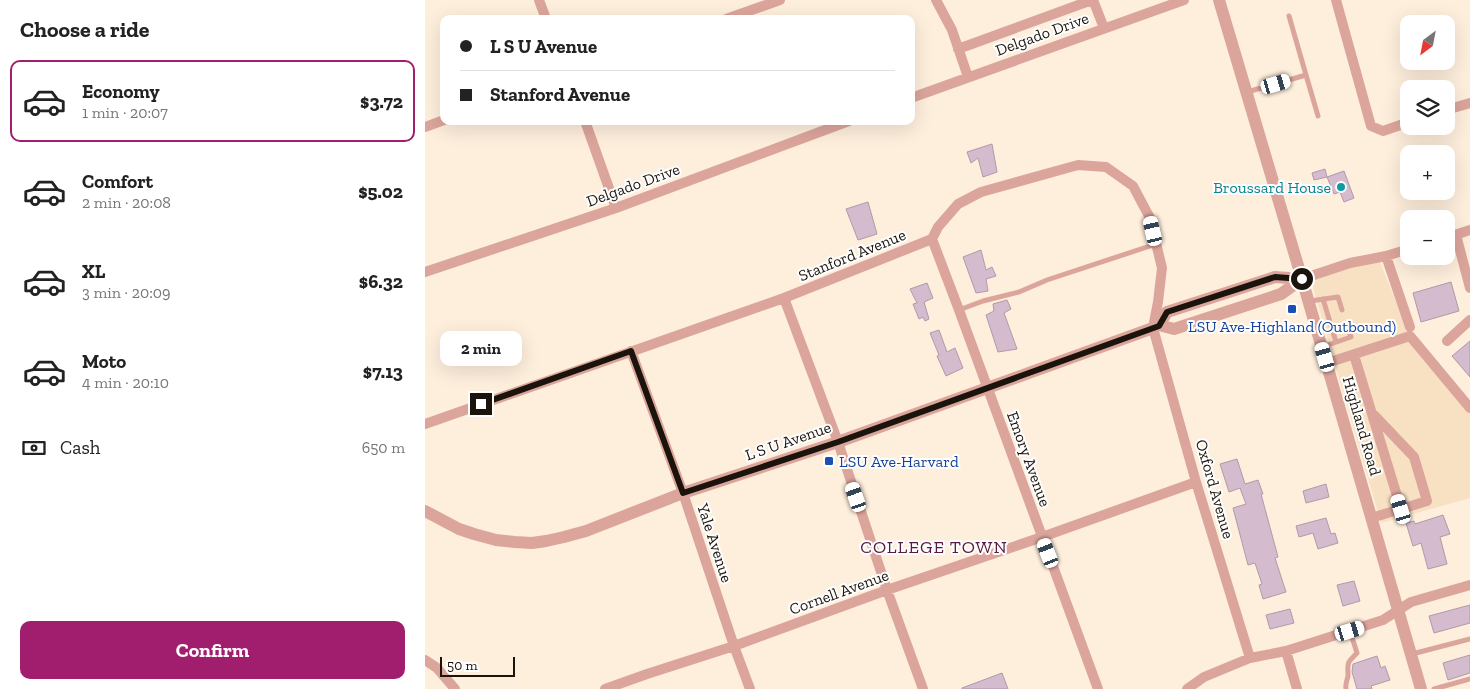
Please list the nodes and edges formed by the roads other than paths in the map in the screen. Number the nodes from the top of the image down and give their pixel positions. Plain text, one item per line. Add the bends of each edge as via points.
1 (539, 0) edge
2 (780, 0) edge
3 (936, 0) edge
4 (1092, 0) edge
5 (1184, 0) edge
6 (1219, 0) edge
7 (1336, 0) edge
8 (545, 15) edge
9 (737, 15) edge
10 (1289, 16) dead end
11 (1104, 28) junction
12 (958, 49) junction
13 (1306, 75) junction
14 (968, 77) junction
15 (1246, 92) junction
16 (915, 97) edge
17 (1470, 103) edge
18 (1455, 107) edge
19 (1318, 116) dead end
20 (440, 121) edge
21 (586, 125) edge
22 (838, 125) edge
23 (1400, 125) edge
24 (425, 127) edge
25 (616, 208) junction
26 (1470, 230) edge
27 (1455, 236) edge
28 (932, 239) junction
29 (1156, 244) junction
30 (1455, 248) edge
31 (1400, 252) edge
32 (1386, 256) junction
33 (425, 272) edge
34 (1302, 279) junction
35 (1470, 288) edge
36 (784, 298) junction
37 (1323, 299) junction
38 (1309, 301) junction
39 (959, 310) junction
40 (1342, 310) dead end
41 (1470, 320) edge
42 (1156, 326) junction
43 (1411, 328) dead end
44 (1348, 329) dead end
45 (1447, 341) dead end
46 (1336, 342) junction
47 (1322, 347) junction
48 (631, 351) junction
49 (1354, 355) junction
50 (1327, 363) junction
51 (987, 388) junction
52 (1470, 408) edge
53 (1371, 412) junction
54 (425, 424) edge
55 (838, 442) junction
56 (1196, 482) junction
57 (683, 493) junction
58 (1401, 509) junction
59 (425, 511) edge
60 (1371, 518) junction
61 (1042, 537) junction
62 (1470, 585) edge
63 (887, 590) junction
64 (1399, 611) junction
65 (1350, 631) junction
66 (1470, 639) edge
67 (734, 646) junction
68 (1287, 651) junction
69 (1411, 655) junction
70 (1250, 658) junction
71 (425, 660) edge
72 (1470, 679) edge
73 (455, 689) edge
74 (605, 689) edge
75 (750, 689) edge
76 (923, 689) edge
77 (1097, 689) edge
78 (1187, 689) edge
79 (1297, 689) edge
80 (1346, 689) edge
81 (1421, 689) edge
82 (1434, 689) edge

1 - 8 street
2 - 9 street
3 - 12 street
4 - 11 street
4 - 12 street, Delgado Drive
5 - 11 street, Delgado Drive
6 - 15 street, Highland Road
7 - 23 street via 1371,126 1383,131
10 - 13 lane
11 - 14 street, Delgado Drive
12 - 14 street
13 - 15 lane
13 - 19 lane
14 - 16 street, Delgado Drive
15 - 34 street, Highland Road
17 - 18 street
20 - 24 street
21 - 25 street
22 - 25 street, Delgado Drive
25 - 33 street, Delgado Drive
26 - 27 street
28 - 29 street, Stanford Avenue via 958,204 981,192 1078,165 1106,167 1133,186 1150,218
28 - 36 street, Stanford Avenue
28 - 39 street, Emory Avenue
29 - 39 lane
29 - 42 street, Stanford Avenue via 1162,268
30 - 35 street
31 - 32 street
32 - 34 street via 1350,263
32 - 43 street
34 - 38 street, Highland Road
34 - 42 street, L S U Avenue via 1281,294 1183,326 1173,329
34 - 42 street, L S U Avenue via 1275,277 1167,312
36 - 48 street, Stanford Avenue
36 - 55 street
37 - 38 lane
37 - 40 lane via 1338,297
37 - 46 lane
38 - 47 street, Highland Road
39 - 51 street, Emory Avenue
41 - 45 street
42 - 51 street, L S U Avenue
42 - 56 street, Oxford Avenue
44 - 46 lane via 1351,337
46 - 47 lane
47 - 50 street, Highland Road
48 - 54 street, Stanford Avenue
48 - 57 street, Yale Avenue
49 - 50 street
49 - 52 street via 1410,336
49 - 53 street
50 - 60 street, Highland Road
51 - 55 street, L S U Avenue
51 - 61 street, Emory Avenue
53 - 58 street
53 - 58 street via 1414,457 1427,501
55 - 57 street, L S U Avenue
55 - 63 street
56 - 61 street, Cornell Avenue
56 - 70 street, Oxford Avenue
57 - 59 street, L S U Avenue via 586,531 532,543 496,540 474,534
57 - 67 street, Yale Avenue
58 - 60 street
60 - 64 street, Highland Road
61 - 63 street, Cornell Avenue
61 - 77 street, Emory Avenue
62 - 64 street via 1411,602
63 - 67 street, Cornell Avenue
63 - 76 street
64 - 65 street
64 - 69 street, Highland Road
65 - 68 street
65 - 80 lane via 1357,653 1347,667
66 - 69 lane
67 - 74 street, Cornell Avenue
67 - 75 street, Yale Avenue
68 - 70 street
68 - 79 street
69 - 81 street, Highland Road
70 - 78 street via 1204,677
71 - 73 street via 437,668
72 - 82 lane

